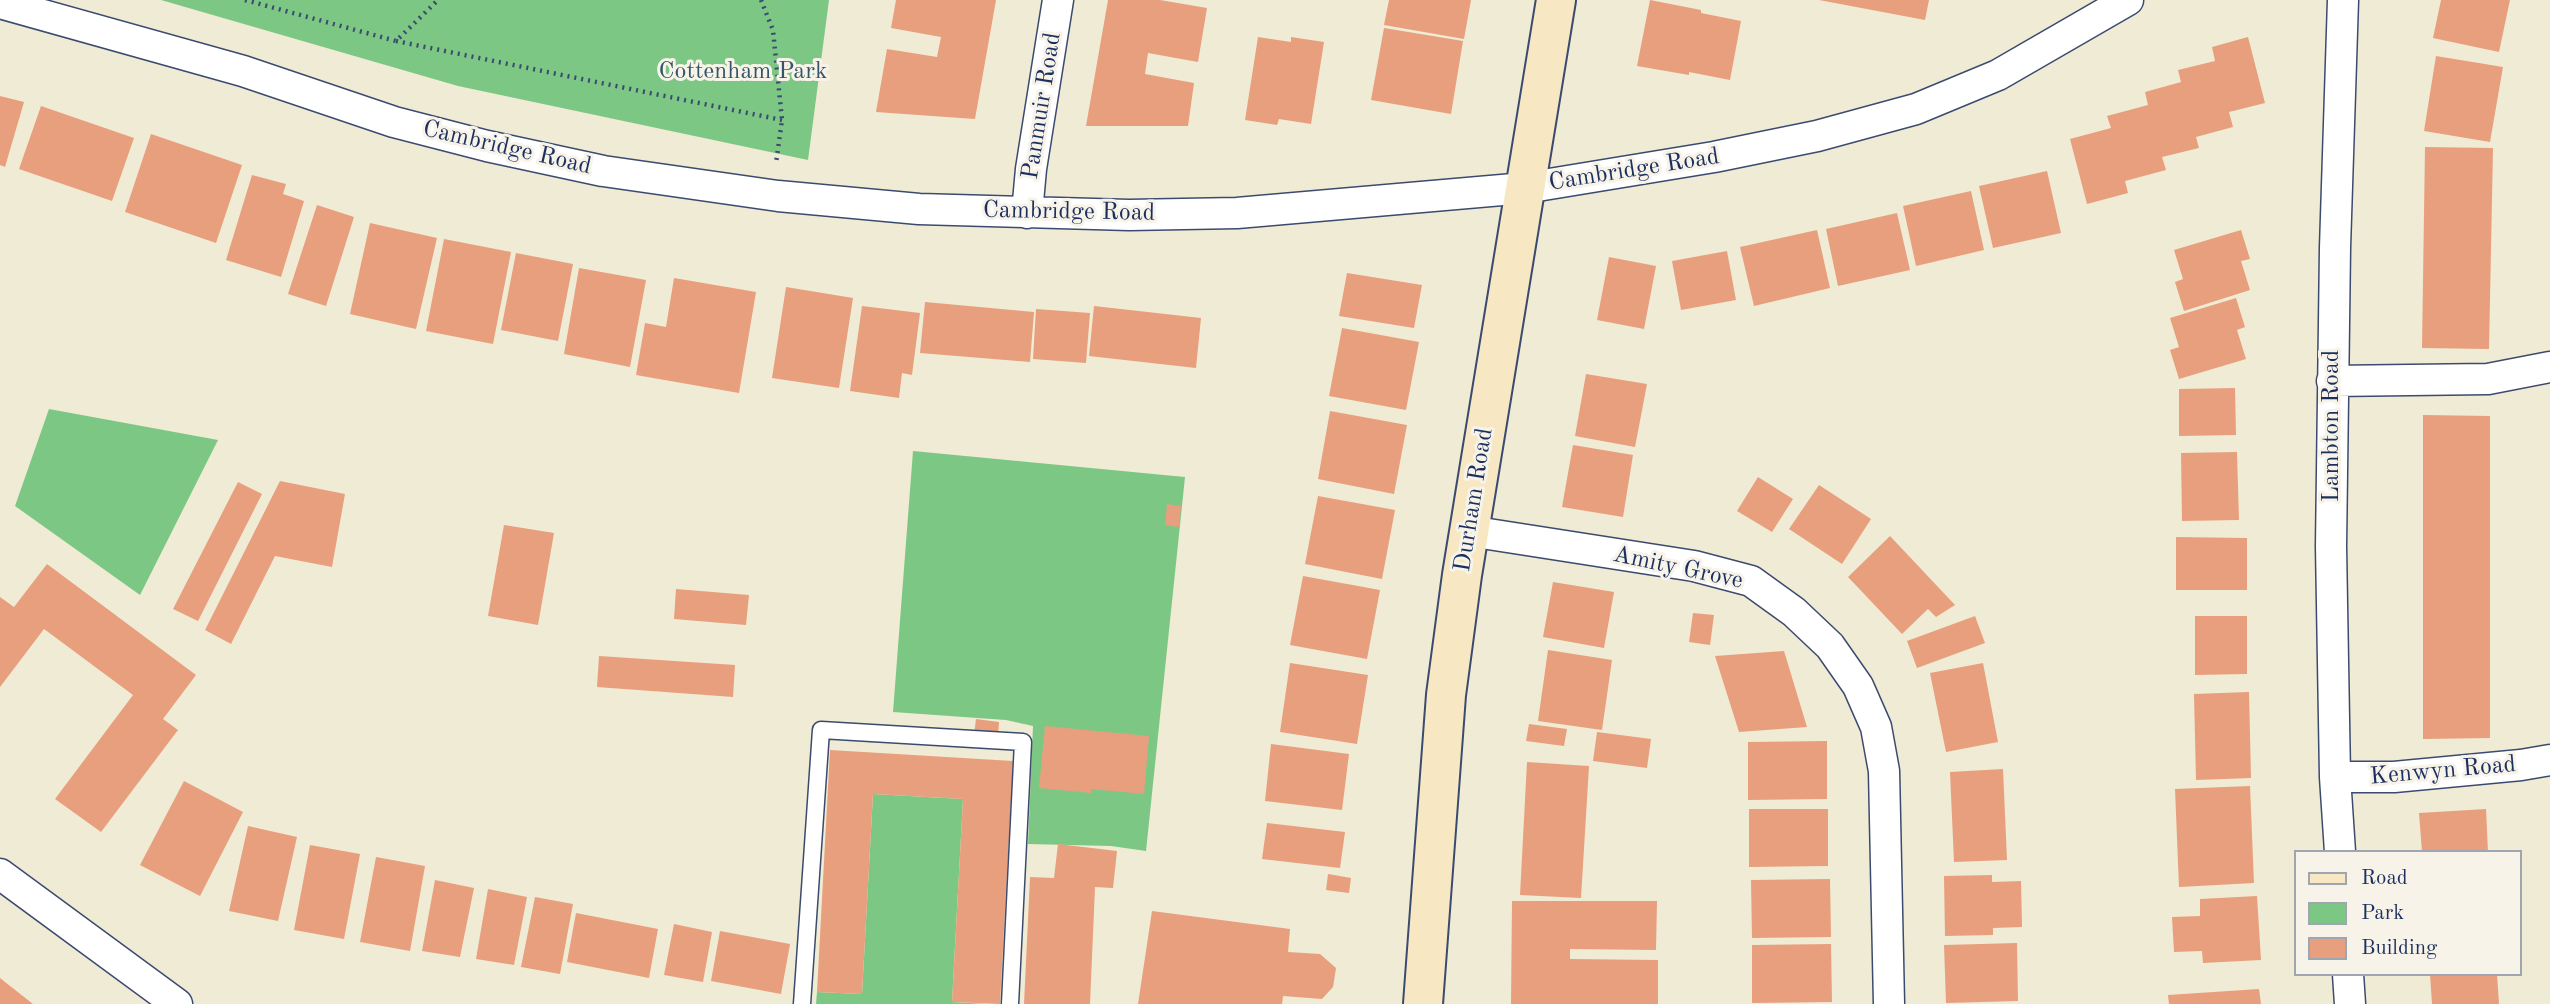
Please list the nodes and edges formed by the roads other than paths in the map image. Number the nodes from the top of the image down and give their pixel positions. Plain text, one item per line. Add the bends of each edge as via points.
1 (1058, 0) edge
2 (1556, 0) edge
3 (2128, 0) edge
4 (2343, 0) edge
5 (0, 3) edge
6 (1525, 188) junction
7 (1027, 213) junction
8 (2550, 367) edge
9 (2332, 381) junction
10 (1469, 531) junction
11 (2550, 760) edge
12 (2336, 777) junction
13 (2340, 850) edge
14 (0, 874) edge
15 (2348, 976) edge
16 (177, 1004) edge
17 (802, 1004) edge
18 (1010, 1004) edge
19 (1423, 1004) edge
20 (1889, 1004) edge
21 (2350, 1004) edge

1 - 7 street, Panmuir Road
2 - 6 main road, Durham Road
3 - 6 street, Cambridge Road via 1998,75 1916,109 1714,157
4 - 9 street, Lambton Road
5 - 7 street, Cambridge Road via 243,71 394,122 603,171 778,196
6 - 7 street, Cambridge Road via 1237,213
6 - 10 main road, Durham Road
8 - 9 street via 2488,379
9 - 12 street, Lambton Road
10 - 19 main road, Durham Road via 1446,695
10 - 20 street, Amity Grove via 1694,566 1751,581 1830,646 1858,687 1876,727 1884,771
11 - 12 street, Kenwyn Road via 2394,777
12 - 13 street, Lambton Road
14 - 16 street
15 - 21 street
17 - 18 lane via 821,730 1023,742

